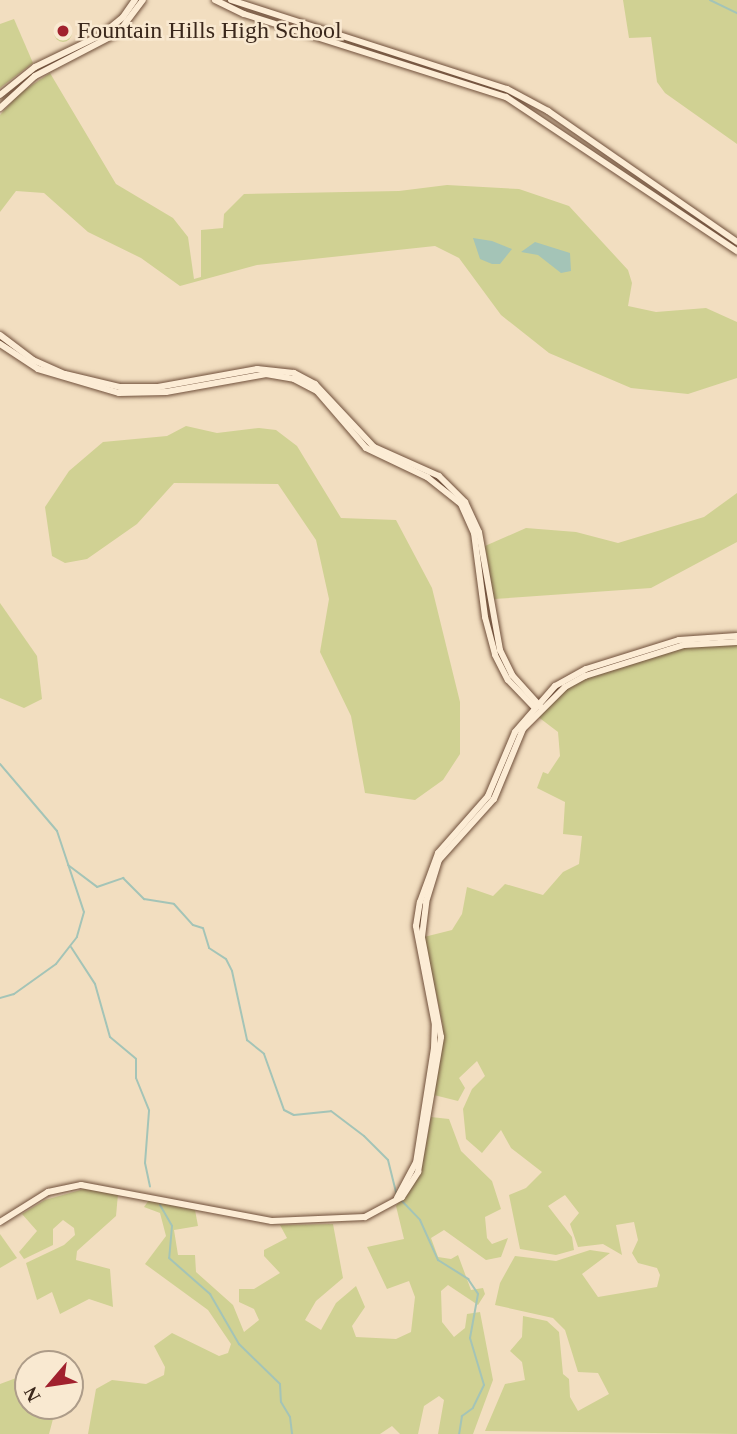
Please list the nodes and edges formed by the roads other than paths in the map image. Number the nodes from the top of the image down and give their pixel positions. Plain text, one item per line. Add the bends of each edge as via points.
1 (135, 0) edge
2 (144, 0) edge
3 (215, 0) edge
4 (231, 0) edge
5 (0, 95) edge
6 (0, 108) edge
7 (737, 242) edge
8 (737, 251) edge
9 (0, 335) edge
10 (0, 344) edge
11 (737, 636) edge
12 (737, 642) edge
13 (538, 707) junction
14 (0, 1222) edge

1 - 5 street via 123,18 101,35 35,67
2 - 6 street via 118,33 35,76
3 - 8 street via 244,14 506,97
4 - 7 street via 507,89 548,111
9 - 13 street via 33,360 65,374 121,387 158,387 257,369 295,373 315,384 374,447 439,476 465,502 479,532 500,650 512,675
10 - 13 street via 38,369 119,393 166,392 266,374 294,379 317,391 366,449 427,477 461,504 474,533 495,655 508,680
11 - 13 street via 690,638 586,668 555,686
12 - 13 street via 684,645 584,676
13 - 14 street via 523,729 494,799 439,860 426,902 423,948 442,1037 418,1172 410,1188 366,1217 272,1221 81,1185 48,1192

